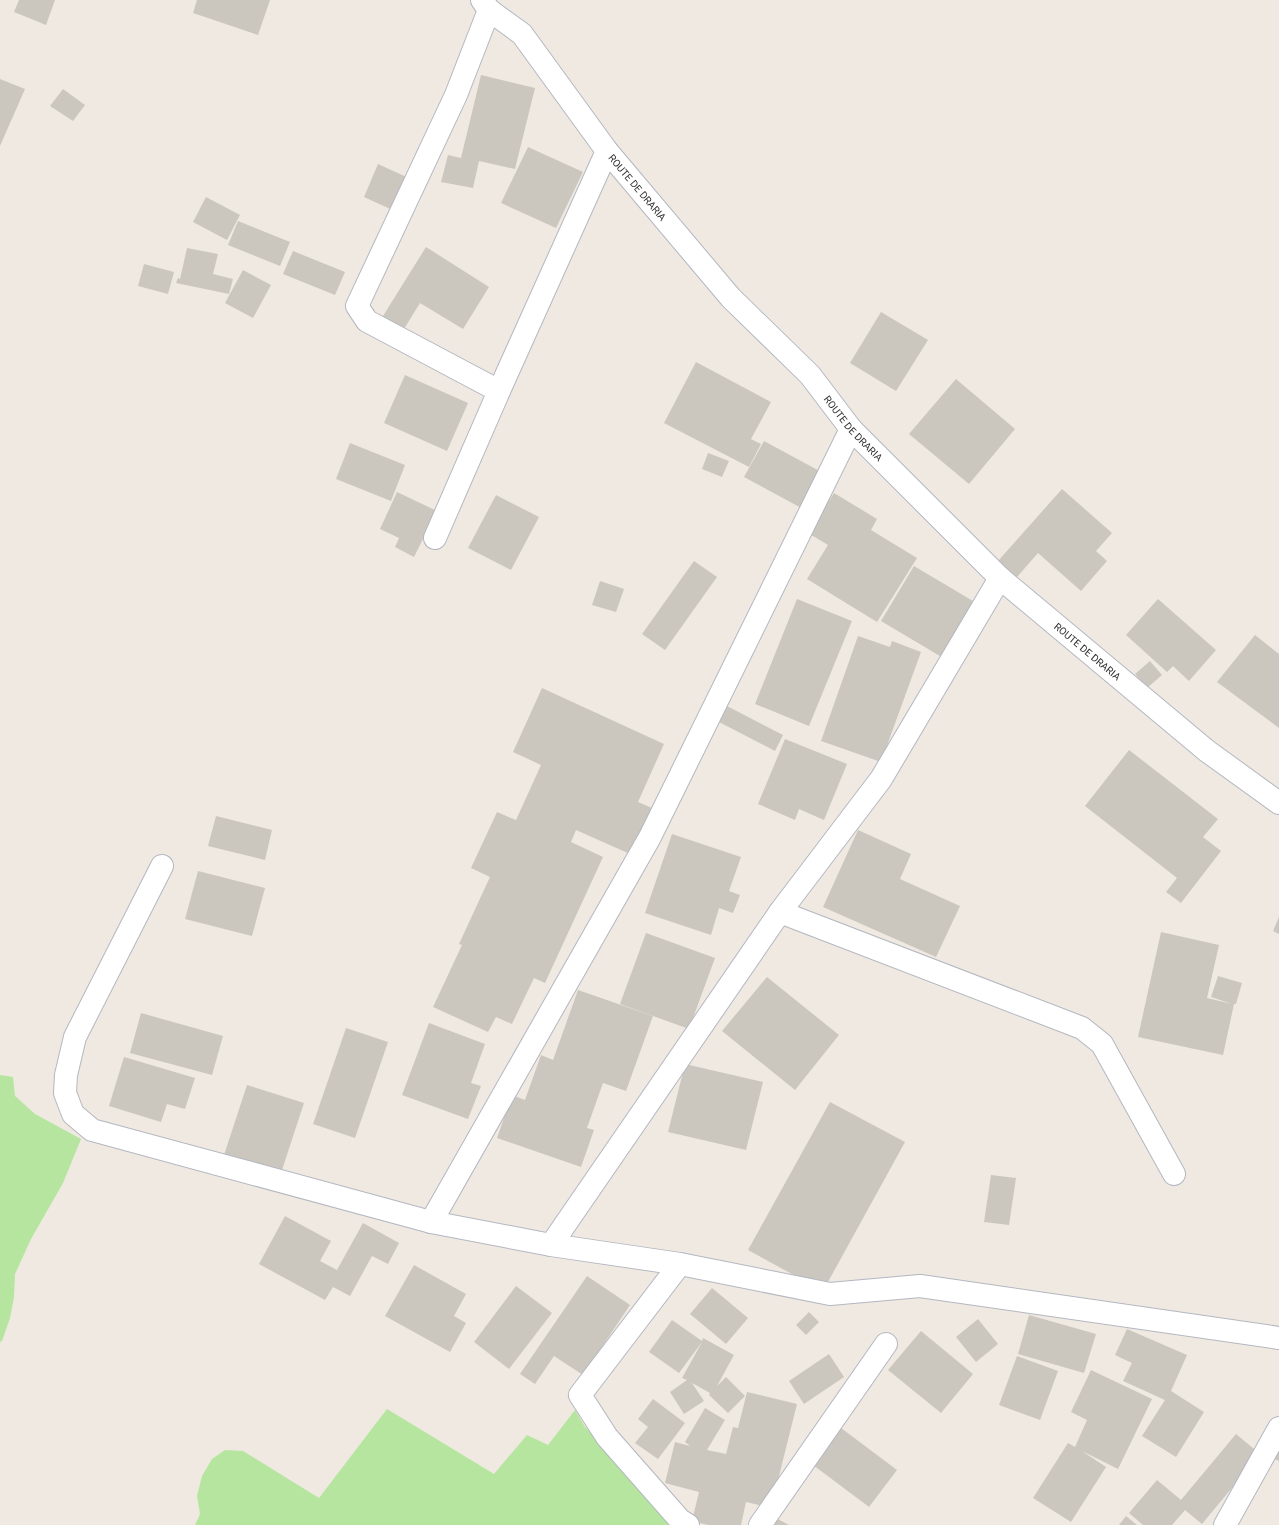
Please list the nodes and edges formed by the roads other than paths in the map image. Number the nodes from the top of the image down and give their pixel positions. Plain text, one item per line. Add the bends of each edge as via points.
1 (486, 5) edge
2 (607, 151) junction
3 (499, 391) junction
4 (851, 429) junction
5 (435, 538) dead end
6 (1000, 578) junction
7 (1279, 802) edge
8 (162, 866) dead end
9 (780, 912) junction
10 (1174, 1174) dead end
11 (431, 1222) junction
12 (551, 1245) junction
13 (680, 1264) junction
14 (1279, 1338) edge
15 (886, 1344) dead end
16 (1279, 1428) edge
17 (688, 1525) edge
18 (760, 1525) edge
19 (1225, 1525) edge

1 - 2 street, ROUTE DE DRARIA via 522,34
1 - 3 street via 456,95 357,306 367,321
2 - 3 street
2 - 4 street, ROUTE DE DRARIA via 731,298 810,376
3 - 5 street
4 - 6 street, ROUTE DE DRARIA
4 - 11 street via 650,837
6 - 7 street, ROUTE DE DRARIA via 1207,751
6 - 9 street via 881,779
8 - 11 street via 76,1037 66,1075 65,1094 73,1114 92,1130
9 - 10 street via 1082,1028 1102,1044
9 - 12 street
11 - 12 street
12 - 13 street
13 - 14 street via 830,1294 920,1286
13 - 17 street via 580,1395 607,1437 680,1520
15 - 18 street
16 - 19 street

